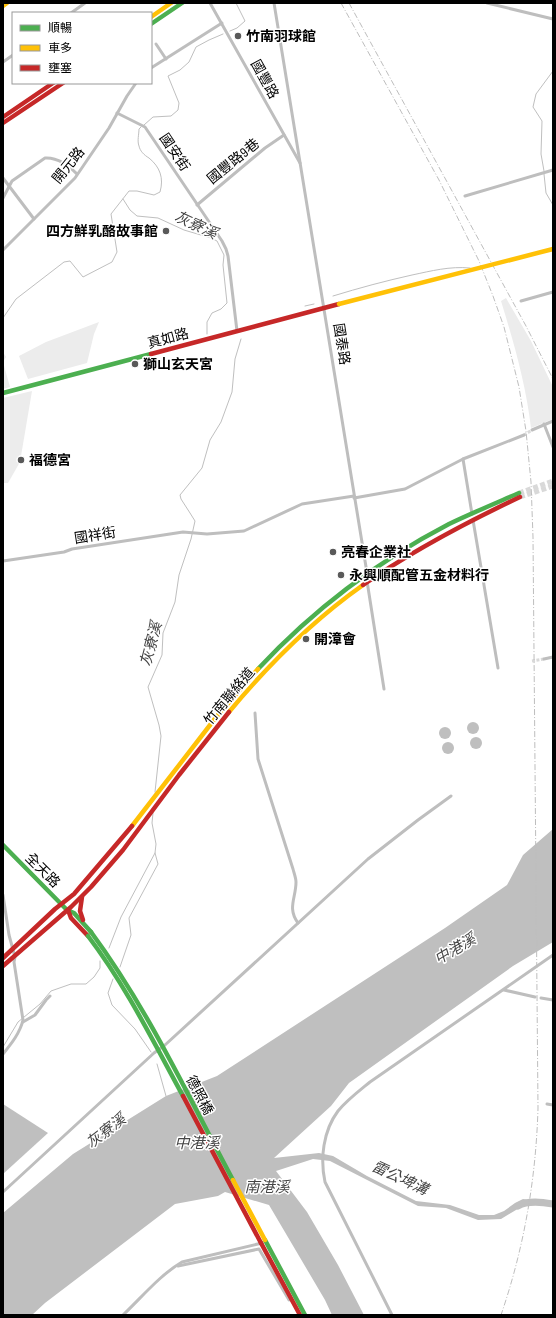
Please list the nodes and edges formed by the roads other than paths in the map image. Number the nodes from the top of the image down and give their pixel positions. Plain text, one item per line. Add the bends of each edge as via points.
1 (7, 3) edge
2 (84, 3) edge
3 (171, 3) edge
4 (182, 3) edge
5 (210, 3) edge
6 (274, 3) edge
7 (487, 3) edge
8 (3, 6) edge
9 (72, 12) edge
10 (152, 16) edge
11 (553, 19) edge
12 (152, 23) edge
13 (222, 23) junction
14 (156, 44) dead end
15 (12, 56) edge
16 (166, 59) junction
17 (3, 62) edge
18 (152, 67) edge
19 (52, 84) edge
20 (62, 84) edge
21 (135, 84) edge
22 (117, 113) junction
23 (3, 117) edge
24 (3, 123) edge
25 (284, 135) junction
26 (300, 165) junction
27 (553, 170) edge
28 (77, 174) junction
29 (3, 178) edge
30 (9, 186) junction
31 (465, 196) dead end
32 (3, 198) edge
33 (197, 205) junction
34 (34, 219) junction
35 (553, 249) edge
36 (3, 250) edge
37 (553, 292) edge
38 (521, 301) dead end
39 (325, 308) junction
40 (237, 331) junction
41 (3, 393) edge
42 (553, 421) edge
43 (544, 424) junction
44 (532, 430) tunnel mouth
45 (524, 434) tunnel mouth
46 (553, 447) edge
47 (463, 459) junction
48 (354, 497) junction
49 (472, 513) junction
50 (473, 519) junction
51 (3, 561) edge
52 (367, 573) junction
53 (367, 581) junction
54 (553, 657) edge
55 (544, 659) tunnel mouth
56 (498, 668) dead end
57 (384, 689) dead end
58 (255, 713) dead end
59 (451, 796) dead end
60 (3, 845) edge
61 (3, 895) edge
62 (82, 896) junction
63 (61, 904) junction
64 (67, 910) junction
65 (298, 923) junction
66 (89, 934) junction
67 (12, 951) junction
68 (553, 955) edge
69 (3, 958) edge
70 (14, 958) junction
71 (3, 966) edge
72 (504, 990) junction
73 (50, 996) dead end
74 (535, 997) dead end
75 (541, 998) dead end
76 (553, 1000) edge
77 (23, 1020) junction
78 (3, 1054) edge
79 (546, 1104) dead end
80 (553, 1105) edge
81 (3, 1192) edge
82 (263, 1242) junction
83 (183, 1263) junction
84 (123, 1315) edge
85 (299, 1315) edge
86 (305, 1315) edge
87 (392, 1315) edge

1 - 8 main road
2 - 9 street
3 - 10 main road
4 - 12 main road
5 - 13 street, 國豐路
6 - 26 street, 國泰路
7 - 11 street
13 - 16 street
13 - 25 street, 國豐路
14 - 16 street
15 - 17 street
16 - 18 street
19 - 23 main road
20 - 24 main road
21 - 22 street, 開元路
22 - 28 street, 開元路
22 - 33 street, 國安街 via 145,127
25 - 26 street, 國豐路
25 - 33 street, 國豐路9巷
26 - 39 street, 國泰路
27 - 31 street
28 - 30 street via 72,168 54,159 45,158 12,181
28 - 34 street, 開元路
29 - 30 street
30 - 32 street
30 - 34 street
33 - 40 street, 國安街 via 226,249
34 - 36 street, 開元路
35 - 39 main road, 真如路, bridge
37 - 38 street
39 - 40 main road, 真如路
39 - 48 street, 國泰路
40 - 41 main road, 真如路
42 - 43 street
43 - 44 street
43 - 46 street
45 - 47 street, 國祥街
47 - 48 street, 國祥街 via 405,489
47 - 49 street
48 - 51 street, 國祥街 via 302,504 244,531 207,534 183,532
48 - 52 street, 國泰路
49 - 50 street
49 - 50 main road, 竹南聯絡道 via 520,495
49 - 52 main road, 竹南聯絡道 via 418,541
50 - 53 main road, 竹南聯絡道 via 424,545
50 - 56 street
52 - 53 street, 國泰路
52 - 63 main road, 竹南聯絡道 via 310,617 266,659 232,698 140,816 74,894
53 - 57 street, 國泰路
53 - 62 main road, 竹南聯絡道 via 298,637 266,669 223,719 116,859
54 - 55 street
58 - 65 street via 258,759 296,882 292,906 294,918
59 - 65 street via 372,855
60 - 63 main road, 全天路
61 - 67 street
62 - 64 main road, 竹南聯絡道
62 - 66 main road via 80,915
63 - 64 main road, 全天路
63 - 67 main road, 竹南聯絡道
64 - 66 main road, 全天路 via 71,918
64 - 70 main road, 竹南聯絡道
65 - 81 street
66 - 82 main road, 德照橋, bridge via 138,1010
67 - 69 main road, 竹南聯絡道
67 - 70 street
68 - 72 street
70 - 71 main road, 竹南聯絡道
70 - 77 street
72 - 74 street
72 - 87 street via 356,1093 335,1117 330,1127 323,1150 325,1182
73 - 77 street via 35,1015
75 - 76 street
77 - 78 street via 13,1041
79 - 80 street
82 - 83 street
82 - 85 main road, 德照橋
82 - 86 main road, 德照橋
83 - 84 street via 174,1267
83 - 85 street via 260,1249

